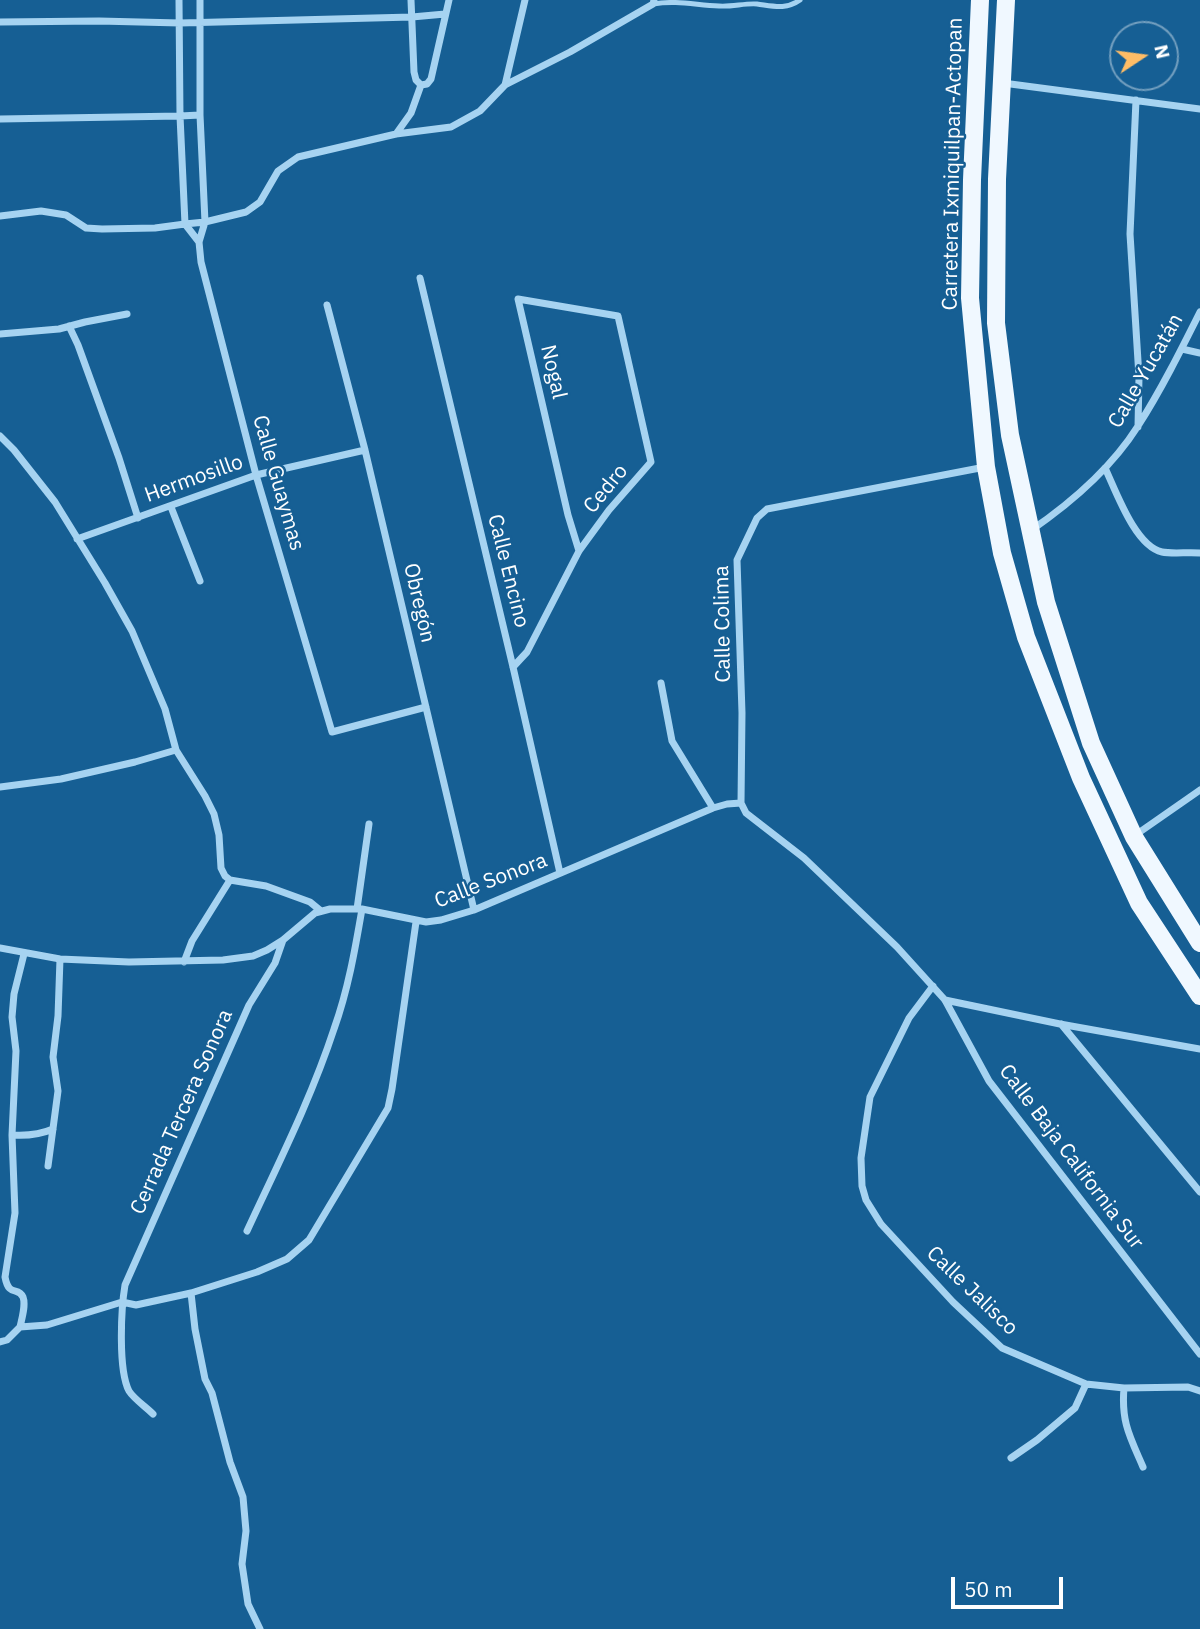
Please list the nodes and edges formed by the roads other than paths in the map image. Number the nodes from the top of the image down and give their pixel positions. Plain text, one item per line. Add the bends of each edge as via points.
1 (179, 0) edge
2 (200, 0) edge
3 (411, 0) edge
4 (449, 0) edge
5 (524, 0) edge
6 (800, 0) edge
7 (980, 0) edge
8 (1006, 0) edge
9 (653, 2) edge
10 (445, 14) junction
11 (412, 17) junction
12 (0, 22) edge
13 (200, 22) junction
14 (180, 23) junction
15 (1003, 83) junction
16 (421, 85) junction
17 (505, 85) junction
18 (1136, 100) junction
19 (1200, 109) edge
20 (200, 114) junction
21 (180, 117) junction
22 (0, 119) edge
23 (396, 134) junction
24 (0, 216) edge
25 (205, 222) junction
26 (185, 224) junction
27 (199, 242) junction
28 (420, 278) dead end
29 (327, 305) dead end
30 (1200, 312) edge
31 (127, 314) dead end
32 (618, 316) joint
33 (69, 326) junction
34 (0, 334) edge
35 (1182, 349) junction
36 (1200, 353) edge
37 (1138, 427) junction
38 (0, 436) edge
39 (365, 450) junction
40 (986, 467) junction
41 (1105, 468) junction
42 (256, 475) junction
43 (171, 507) junction
44 (138, 518) junction
45 (1030, 531) junction
46 (77, 540) junction
47 (579, 551) junction
48 (1200, 553) edge
49 (200, 581) dead end
50 (513, 667) junction
51 (661, 683) dead end
52 (426, 707) junction
53 (176, 750) junction
54 (0, 787) edge
55 (1200, 790) edge
56 (741, 803) junction
57 (713, 808) junction
58 (369, 824) dead end
59 (1134, 837) junction
60 (560, 873) junction
61 (227, 878) junction
62 (360, 909) junction
63 (321, 911) junction
64 (474, 911) junction
65 (416, 922) junction
66 (283, 940) junction
67 (1200, 943) edge
68 (0, 948) edge
69 (24, 954) junction
70 (60, 959) junction
71 (184, 961) junction
72 (933, 986) junction
73 (1200, 996) edge
74 (945, 1000) junction
75 (1060, 1024) junction
76 (1200, 1049) edge
77 (53, 1129) junction
78 (12, 1136) junction
79 (48, 1166) dead end
80 (1200, 1192) edge
81 (247, 1231) dead end
82 (191, 1293) junction
83 (122, 1302) junction
84 (20, 1327) junction
85 (0, 1342) edge
86 (1200, 1354) edge
87 (1086, 1384) junction
88 (1124, 1388) junction
89 (1200, 1391) edge
90 (153, 1414) dead end
91 (1011, 1458) dead end
92 (1143, 1467) dead end
93 (260, 1629) edge

1 - 14 street
2 - 13 street, Calle Guaymas
3 - 11 street
4 - 10 street
5 - 17 street
6 - 9 lane via 781,8
7 - 40 main road, Carretera Ixmiquilpan-Actopan via 970,298
8 - 15 main road
9 - 17 street
10 - 11 street
10 - 16 street via 431,79
11 - 13 street
11 - 16 street via 414,72
12 - 14 street
13 - 14 street
13 - 20 street, Calle Guaymas
14 - 21 street
15 - 18 street
15 - 45 main road via 996,323 1010,435
16 - 23 street via 411,113
17 - 23 street via 480,111 451,127
18 - 19 street
18 - 37 street via 1130,234
20 - 21 street
20 - 25 street, Calle Guaymas
21 - 22 street
21 - 26 street
23 - 25 street via 298,157 278,171 260,202 246,212
24 - 26 street via 41,211 66,215 86,228 102,229
25 - 26 street
25 - 27 street, Calle Guaymas
26 - 27 street, Calle Guaymas
27 - 42 street, Calle Guaymas
28 - 50 street, Calle Encino
29 - 39 street, Obregón
30 - 35 street, Calle Yucatán
31 - 33 street
32 - 47 street, Cedro via 651,462
32 - 47 street, Nogal via 518,299
33 - 34 street
33 - 44 street
35 - 36 street
35 - 37 street, Calle Yucatán
37 - 41 street, Calle Yucatán
38 - 46 street via 55,502
39 - 42 street, Hermosillo
39 - 52 street, Obregón
40 - 56 street, Calle Colima via 767,509 757,518 737,559
40 - 73 main road, Carretera Ixmiquilpan-Actopan via 1002,553 1026,637 1081,778 1139,903
41 - 45 street, Calle Yucatán
41 - 48 street via 1136,533 1147,544 1161,552
42 - 43 street, Hermosillo
42 - 52 street, Calle Guaymas via 332,732
43 - 44 street, Hermosillo
43 - 49 street
44 - 46 street, Hermosillo
45 - 59 main road via 1046,602 1091,743
46 - 53 street via 132,631 165,709
47 - 50 street, Cedro via 527,652
50 - 60 street, Calle Encino
51 - 57 street via 672,741
52 - 64 street, Obregón
53 - 54 street via 61,779
53 - 61 street via 214,814 221,868
55 - 59 street
56 - 57 street, Calle Sonora
56 - 72 street, Calle Baja California Sur via 746,813 804,858
57 - 60 street, Calle Sonora
58 - 62 street
59 - 67 main road
60 - 64 street, Calle Sonora
61 - 63 street via 266,886 310,902
61 - 71 street
62 - 63 street, Calle Sonora
62 - 65 street, Calle Sonora
62 - 81 street via 351,971 335,1028 314,1086
63 - 66 street
64 - 65 street, Calle Sonora
65 - 82 street via 388,1108 309,1240 287,1259
66 - 71 street via 253,956
66 - 83 street, Cerrada Tercera Sonora via 191,1133 125,1285
68 - 69 street
69 - 70 street
69 - 78 street via 12,1017 16,1051
70 - 71 street
70 - 77 street
72 - 74 street, Calle Baja California Sur
72 - 87 street, Calle Jalisco via 909,1018 870,1097 861,1158 866,1200 881,1224 1002,1348
74 - 75 street
74 - 86 street, Calle Baja California Sur via 989,1081
75 - 76 street
75 - 80 street
77 - 78 street
77 - 79 street
78 - 84 street via 15,1213 5,1278 7,1287 23,1296
82 - 83 street via 136,1305
82 - 93 street via 205,1379 243,1497 246,1531 242,1564 248,1604
83 - 84 street via 47,1325
83 - 90 street, Cerrada Tercera Sonora via 124,1374 130,1392
84 - 85 street
87 - 88 street, Calle Jalisco
87 - 91 street via 1075,1408
88 - 89 street, Calle Jalisco via 1188,1387
88 - 92 street via 1126,1429

